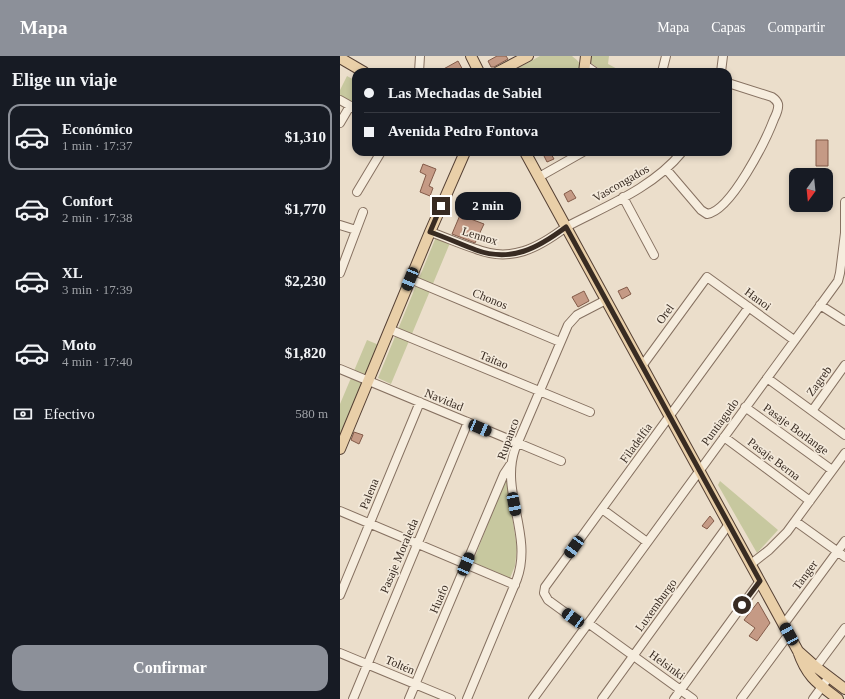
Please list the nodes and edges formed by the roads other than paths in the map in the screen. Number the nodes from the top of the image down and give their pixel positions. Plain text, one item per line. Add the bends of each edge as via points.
1 (420, 56) edge
2 (471, 56) edge
3 (528, 56) edge
4 (666, 56) edge
5 (723, 56) edge
6 (342, 58) edge
7 (358, 68) edge
8 (419, 68) edge
9 (478, 68) edge
10 (506, 68) edge
11 (663, 68) edge
12 (722, 68) edge
13 (732, 84) edge
14 (340, 100) edge
15 (352, 106) edge
16 (352, 108) edge
17 (340, 123) edge
18 (379, 156) edge
19 (462, 156) edge
20 (527, 156) edge
21 (577, 156) edge
22 (678, 156) edge
23 (666, 169) junction
24 (539, 177) junction
25 (357, 192) dead end
26 (623, 197) junction
27 (845, 202) edge
28 (363, 212) dead end
29 (340, 225) edge
30 (566, 227) junction
31 (356, 230) junction
32 (430, 232) junction
33 (845, 233) edge
34 (654, 254) dead end
35 (340, 273) edge
36 (707, 277) joint
37 (410, 279) junction
38 (606, 300) junction
39 (820, 305) junction
40 (749, 307) junction
41 (845, 321) edge
42 (389, 329) junction
43 (794, 340) junction
44 (560, 342) junction
45 (642, 366) junction
46 (845, 366) edge
47 (340, 370) edge
48 (767, 378) junction
49 (368, 381) junction
50 (539, 391) junction
51 (420, 402) junction
52 (745, 407) junction
53 (812, 411) junction
54 (590, 412) dead end
55 (670, 416) junction
56 (468, 422) junction
57 (845, 435) edge
58 (342, 437) edge
59 (724, 437) junction
60 (517, 443) junction
61 (340, 449) edge
62 (845, 453) edge
63 (561, 461) dead end
64 (510, 464) junction
65 (699, 470) junction
66 (832, 470) junction
67 (810, 501) junction
68 (602, 509) junction
69 (340, 511) edge
70 (795, 521) junction
71 (370, 524) junction
72 (729, 524) junction
73 (845, 541) edge
74 (647, 542) junction
75 (417, 544) junction
76 (837, 552) junction
77 (845, 557) edge
78 (466, 564) junction
79 (750, 564) junction
80 (760, 581) junction
81 (515, 585) junction
82 (544, 593) joint
83 (340, 595) edge
84 (587, 625) junction
85 (845, 628) edge
86 (786, 629) junction
87 (798, 651) junction
88 (340, 653) edge
89 (633, 655) junction
90 (367, 664) junction
91 (816, 667) junction
92 (829, 677) junction
93 (416, 684) junction
94 (822, 687) junction
95 (845, 689) edge
96 (681, 690) junction
97 (353, 699) edge
98 (409, 699) edge
99 (451, 699) edge
100 (467, 699) edge
101 (533, 699) edge
102 (602, 699) edge
103 (674, 699) edge
104 (693, 699) edge
105 (741, 699) edge
106 (813, 699) edge
107 (838, 699) edge

1 - 8 street
2 - 9 main road
3 - 10 main road
4 - 11 street
5 - 12 street
6 - 7 main road
13 - 23 street via 772,97 778,104 760,151 739,184 714,212 708,214 701,210
14 - 15 street
16 - 17 street
18 - 25 street
19 - 32 main road
20 - 24 main road
21 - 24 street
22 - 23 street, Vascongados
23 - 26 street, Vascongados via 650,182
24 - 30 main road
26 - 30 street, Vascongados
26 - 34 street
27 - 33 street, Puntiagudo
28 - 31 street
29 - 31 street
30 - 32 street, Lennox via 521,253 502,255 477,250
30 - 38 main road
31 - 35 street
32 - 37 main road
33 - 39 street, Puntiagudo via 840,275
36 - 40 street, Hanoi
36 - 45 street, Orel
37 - 42 main road
37 - 44 street, Chonos
38 - 44 street, Rupanco via 574,318
38 - 45 main road
39 - 41 street
39 - 43 street, Puntiagudo
40 - 43 street, Hanoi
40 - 55 street, Filadelfia
42 - 49 main road
42 - 50 street, Taitao
43 - 48 street, Puntiagudo
44 - 50 street, Rupanco
45 - 55 main road
46 - 53 street, Zagreb
47 - 49 street, Navidad
48 - 52 street, Puntiagudo
48 - 53 street
49 - 51 street, Navidad
49 - 58 main road
50 - 54 street, Taitao
50 - 60 street, Rupanco
51 - 56 street, Navidad
51 - 71 street, Palena
52 - 59 street, Puntiagudo
52 - 66 street, Pasaje Borlange
53 - 57 street
55 - 65 main road
55 - 68 street, Filadelfia
56 - 60 street, Navidad
56 - 75 street, Pasaje Moraleda
58 - 61 main road
59 - 65 street, Puntiagudo
59 - 67 street, Pasaje Berna
60 - 63 street, Navidad
60 - 64 street, Rupanco
62 - 66 street
64 - 78 street, Huafo
64 - 81 street, Rupanco via 511,485 522,547 521,566
65 - 72 main road
65 - 74 street, Puntiagudo
66 - 67 street
67 - 70 street
68 - 74 street
68 - 82 street, Filadelfia via 547,585
69 - 71 street
70 - 76 street
70 - 79 street via 778,542
71 - 75 street
71 - 83 street, Palena
72 - 79 main road
72 - 89 street, Luxemburgo
73 - 76 street, Tanger
74 - 84 street, Puntiagudo
75 - 78 street
75 - 90 street, Pasaje Moraleda
76 - 77 street
76 - 86 street, Tanger
78 - 81 street
78 - 93 street, Huafo
79 - 80 main road
80 - 86 main road
80 - 96 street
81 - 100 street, Rupanco
82 - 84 street, Helsinki via 548,600
84 - 89 street, Helsinki
84 - 101 street, Puntiagudo
85 - 91 street
86 - 87 main road
86 - 105 street, Tanger
87 - 91 main road
87 - 94 main road via 807,672
88 - 90 street, Toltén
89 - 96 street, Helsinki
89 - 102 street, Luxemburgo
90 - 93 street, Toltén
90 - 97 street, Pasaje Moraleda
91 - 92 main road
92 - 94 street
92 - 95 main road
93 - 98 street, Huafo
93 - 99 street, Toltén
94 - 106 street
94 - 107 main road
96 - 103 street
96 - 104 street, Helsinki

